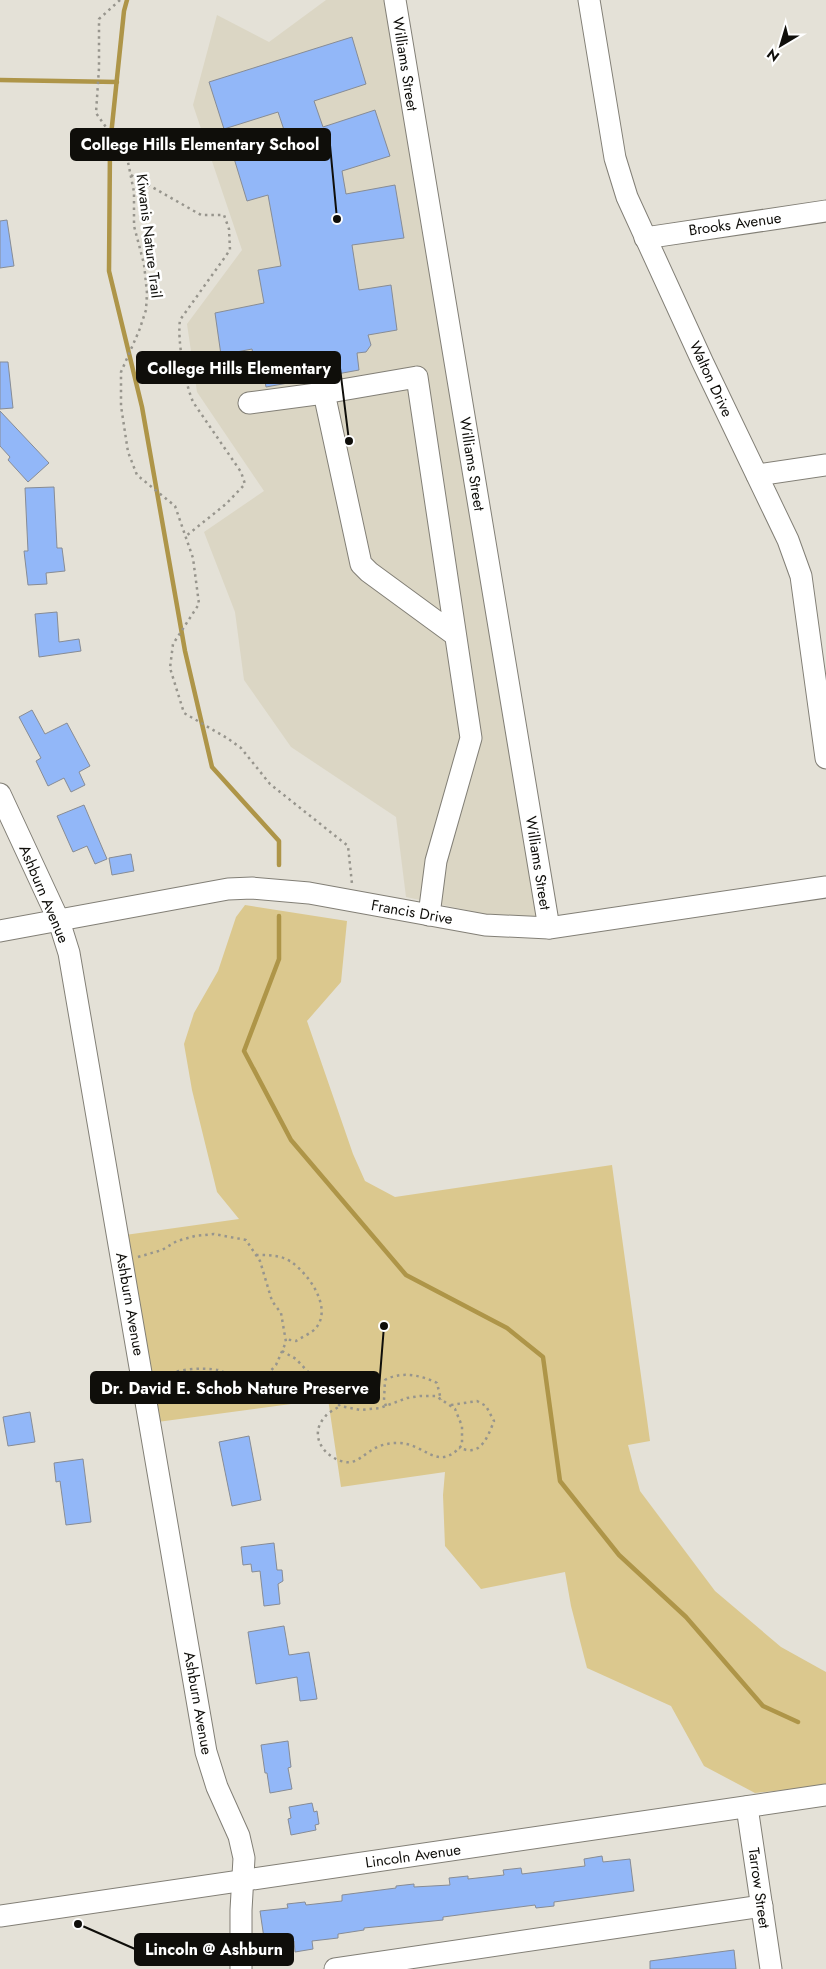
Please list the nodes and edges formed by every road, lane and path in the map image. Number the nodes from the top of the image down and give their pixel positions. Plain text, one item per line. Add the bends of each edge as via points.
1 (120, 0) edge
2 (395, 0) edge
3 (589, 0) edge
4 (131, 175) junction
5 (826, 211) edge
6 (645, 238) junction
7 (324, 393) junction
8 (249, 404) dead end
9 (826, 465) edge
10 (757, 475) junction
11 (186, 536) junction
12 (455, 634) junction
13 (826, 758) edge
14 (0, 794) edge
15 (352, 884) dead end
16 (826, 887) edge
17 (429, 915) junction
18 (59, 921) junction
19 (549, 928) junction
20 (0, 931) edge
21 (256, 1254) junction
22 (122, 1260) junction
23 (285, 1339) junction
24 (282, 1351) junction
25 (144, 1391) junction
26 (441, 1400) junction
27 (450, 1405) junction
28 (340, 1406) junction
29 (386, 1406) junction
30 (459, 1448) junction
31 (826, 1796) edge
32 (747, 1807) junction
33 (242, 1881) junction
34 (762, 1906) junction
35 (0, 1916) edge
36 (241, 1969) edge
37 (334, 1969) edge
38 (771, 1969) edge

1 - 4 path, Kiwanis Nature Trail via 99,19 96,113 127,157
2 - 19 street, Williams Street
3 - 6 street, Walton Drive via 616,158 627,197
4 - 11 path, Kiwanis Nature Trail via 134,226 144,264 146,310 121,372 121,406 128,452 137,475 175,506
4 - 11 path via 201,215 224,215 229,229 230,250 180,320 178,332 193,402 241,472 245,484
5 - 6 street, Brooks Avenue
6 - 10 street, Walton Drive
7 - 8 street
7 - 12 street via 361,564
7 - 12 street via 417,377
9 - 10 street
10 - 13 street, Walton Drive via 801,576
11 - 15 path, Kiwanis Nature Trail via 193,558 199,604 172,644 170,668 184,713 240,748 270,784 348,846
12 - 17 street via 471,738 436,861
14 - 18 street, Ashburn Avenue
16 - 19 street, Francis Drive
17 - 18 street, Francis Drive via 309,893 252,888 228,889
17 - 19 street, Francis Drive via 485,925
18 - 20 street, Francis Drive
18 - 22 street, Ashburn Avenue via 69,953
21 - 22 path via 246,1240 214,1234 176,1241 162,1250
21 - 23 path via 272,1302 281,1313
21 - 23 path via 290,1261 313,1283 320,1302 321,1316 316,1328 296,1341
22 - 25 street, Ashburn Avenue
23 - 24 path
24 - 25 path via 263,1379 242,1385 219,1371 191,1369 163,1375
24 - 28 path via 296,1359
25 - 33 street, Ashburn Avenue via 206,1752 217,1788 239,1836 244,1858
26 - 27 path
26 - 29 path via 436,1396 420,1396
26 - 29 path via 438,1383 425,1377 394,1376 385,1380
27 - 30 path via 455,1408 462,1426 462,1445
27 - 30 path via 477,1400 486,1406 494,1421 481,1445 473,1450
28 - 29 path via 361,1410
28 - 30 path via 325,1416 320,1424 320,1444 326,1454 345,1462 355,1462 383,1445 399,1443 438,1458 453,1455
31 - 32 street, Lincoln Avenue
32 - 33 street, Lincoln Avenue
32 - 34 street, Tarrow Street
33 - 35 street, Lincoln Avenue
33 - 36 street, Ashburn Avenue
34 - 37 street
34 - 38 street, Tarrow Street

